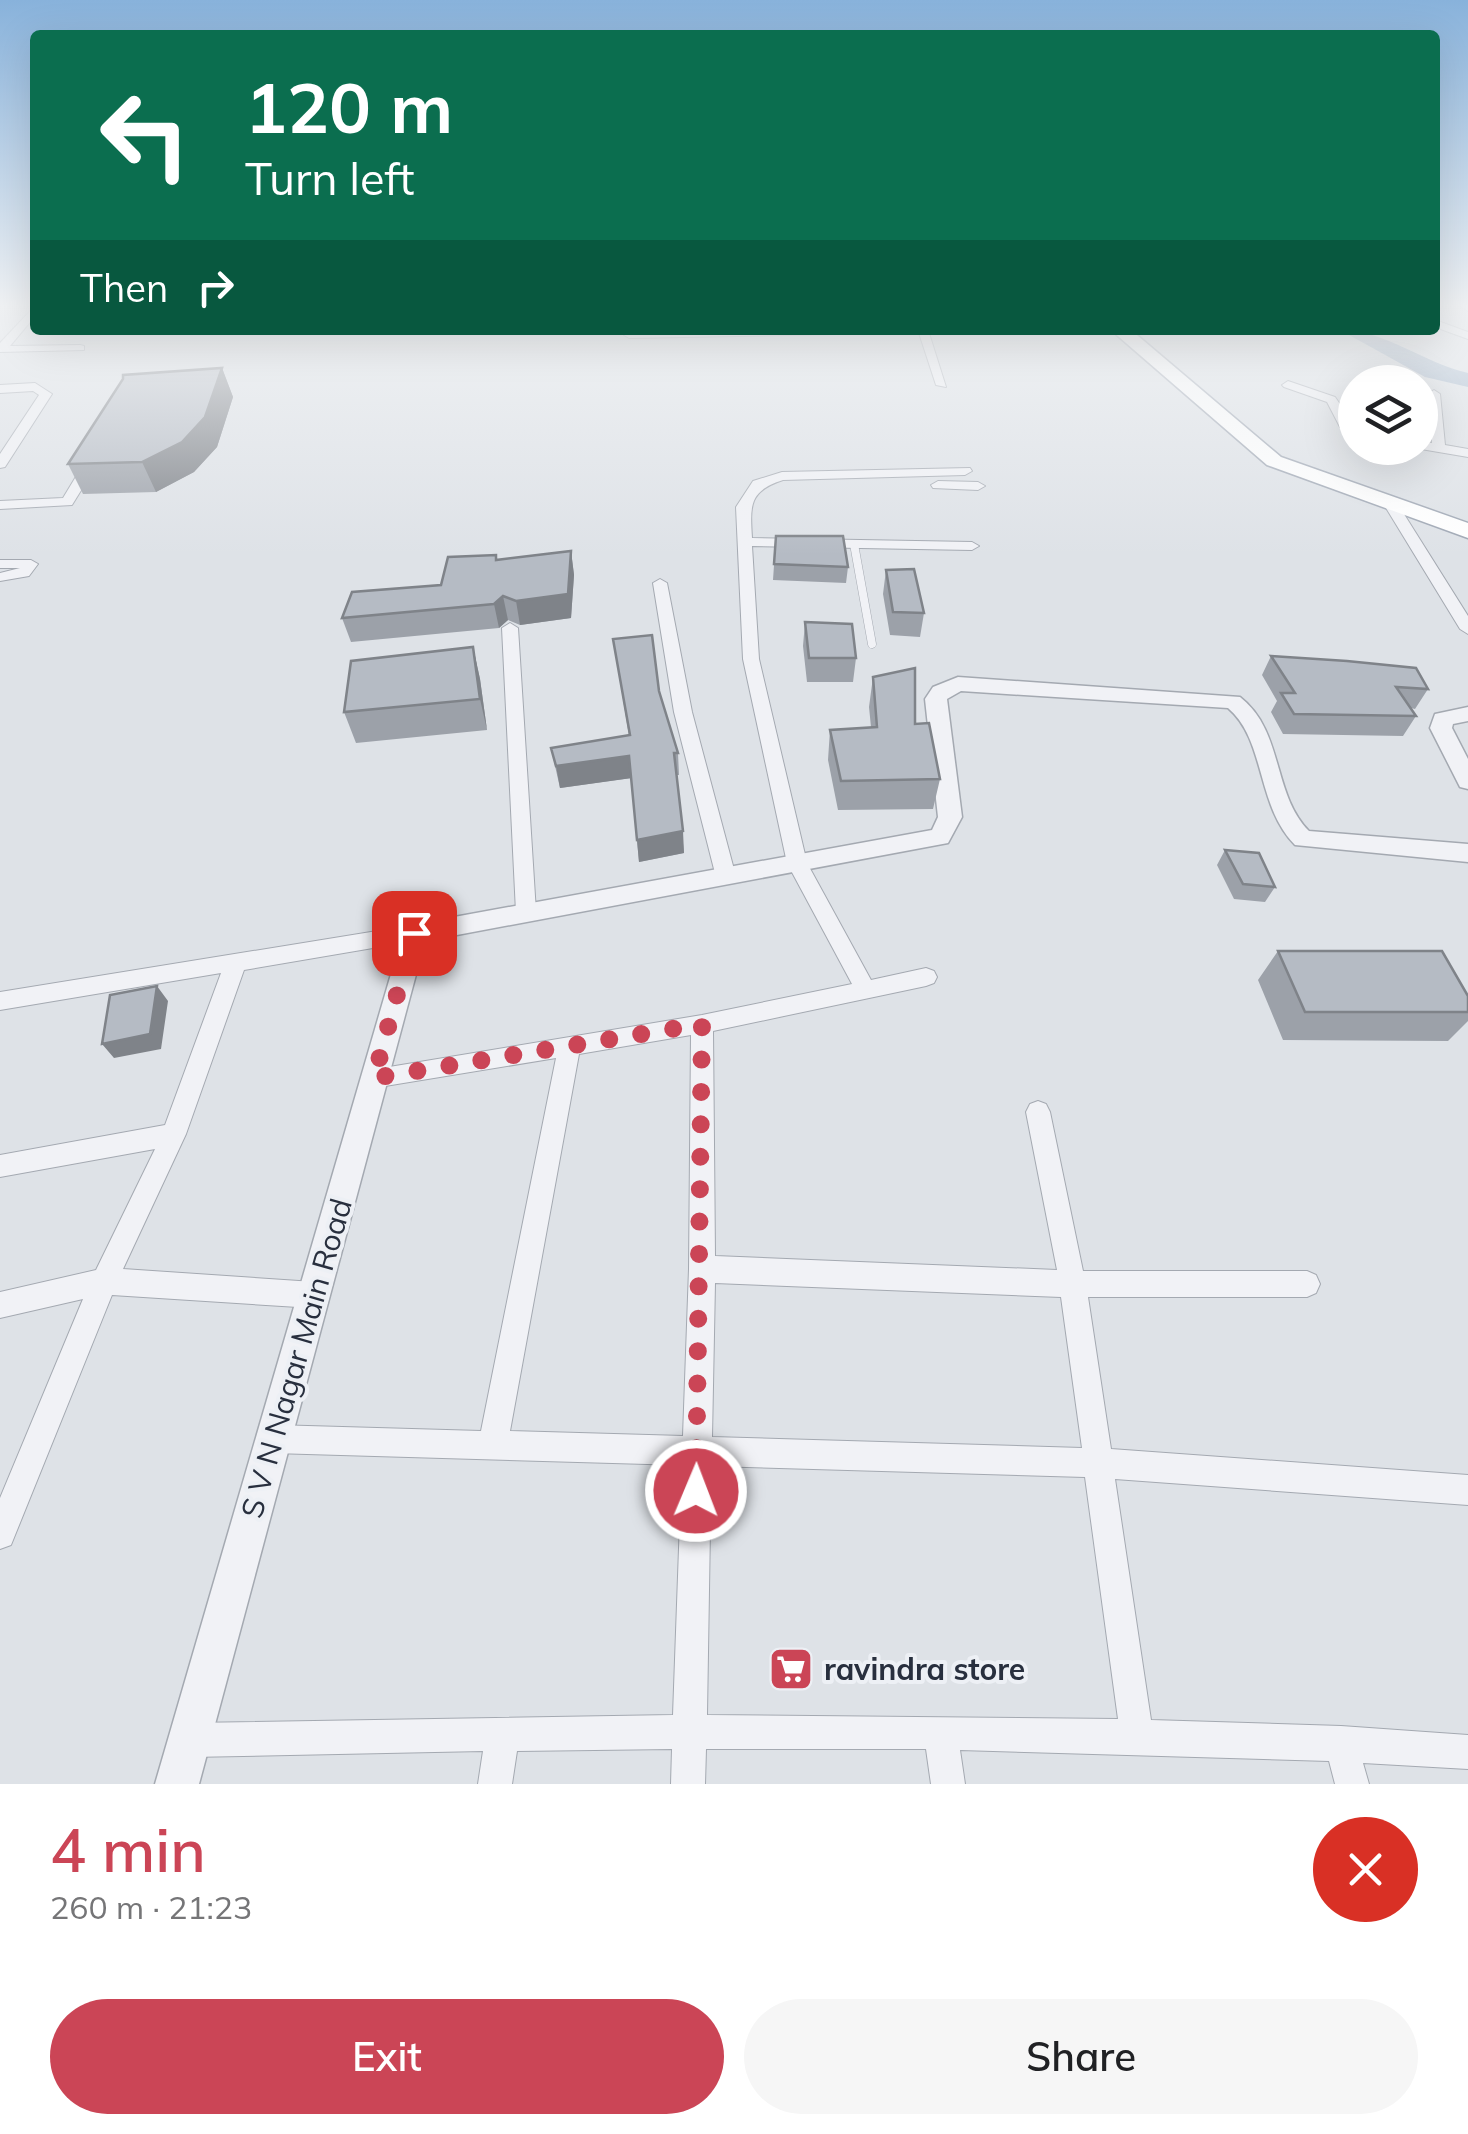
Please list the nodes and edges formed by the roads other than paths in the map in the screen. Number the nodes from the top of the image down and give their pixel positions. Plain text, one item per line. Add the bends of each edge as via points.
1 (37, 388) edge
2 (1188, 388) edge
3 (1297, 388) edge
4 (1338, 405) edge
5 (1438, 430) edge
6 (1440, 448) joint
7 (1468, 453) edge
8 (97, 454) edge
9 (0, 464) edge
10 (965, 472) dead end
11 (978, 486) dead end
12 (752, 492) junction
13 (1390, 503) junction
14 (0, 504) edge
15 (1468, 530) edge
16 (746, 542) junction
17 (854, 544) junction
18 (972, 546) dead end
19 (0, 564) edge
20 (0, 577) edge
21 (660, 583) dead end
22 (510, 628) dead end
23 (1468, 629) edge
24 (872, 644) dead end
25 (1468, 714) edge
26 (1468, 781) edge
27 (1468, 853) edge
28 (797, 862) junction
29 (726, 878) junction
30 (526, 912) junction
31 (414, 933) junction
32 (236, 962) junction
33 (926, 977) dead end
34 (865, 988) junction
35 (0, 1001) edge
36 (702, 1024) junction
37 (569, 1046) junction
38 (374, 1078) junction
39 (1038, 1112) dead end
40 (174, 1134) junction
41 (0, 1166) edge
42 (702, 1269) junction
43 (104, 1282) junction
44 (1073, 1284) junction
45 (1308, 1284) dead end
46 (314, 1294) junction
47 (0, 1305) edge
48 (273, 1439) junction
49 (493, 1443) junction
50 (696, 1452) junction
51 (1099, 1464) junction
52 (1468, 1490) edge
53 (0, 1534) edge
54 (690, 1730) junction
55 (940, 1732) junction
56 (502, 1734) junction
57 (1137, 1738) junction
58 (190, 1740) junction
59 (1341, 1744) junction
60 (1468, 1752) edge
61 (177, 1784) edge
62 (495, 1784) edge
63 (688, 1784) edge
64 (948, 1784) edge
65 (1352, 1784) edge

1 - 9 street via 46,394
2 - 13 main road via 1274,461
3 - 4 street
5 - 6 street
6 - 7 street
8 - 14 street via 67,502
10 - 12 street via 782,476
11 - 12 street via 821,482
12 - 16 street via 744,507
13 - 15 main road
13 - 23 street
16 - 17 street
16 - 28 street via 752,659
17 - 18 street
17 - 24 lane
19 - 20 street via 30,564 24,573
21 - 29 street via 683,712
22 - 30 street
25 - 26 street via 1443,719 1441,728
27 - 28 street via 1303,839 1286,821 1248,713 1233,702 971,684 949,687 936,699 950,818 940,836
28 - 29 street
28 - 34 street
29 - 30 street
30 - 31 street
31 - 32 street
31 - 38 street, S V N Nagar Main Road
32 - 35 street
32 - 40 street
33 - 34 street
34 - 36 street
36 - 37 street
36 - 42 street
37 - 38 street
37 - 49 street
38 - 46 street, S V N Nagar Main Road
39 - 44 street
40 - 41 street
40 - 43 street
42 - 44 street
42 - 50 street
43 - 46 street
43 - 47 street
43 - 53 street
44 - 45 street
44 - 51 street
46 - 48 street, S V N Nagar Main Road
48 - 49 street
48 - 58 street, S V N Nagar Main Road
49 - 50 street
50 - 51 street
50 - 54 street
51 - 52 street
51 - 57 street
54 - 55 street
54 - 56 street
54 - 63 street
55 - 57 street
55 - 64 street
56 - 58 street
56 - 62 street
57 - 59 street
58 - 61 street, S V N Nagar Main Road
59 - 60 street
59 - 65 street

